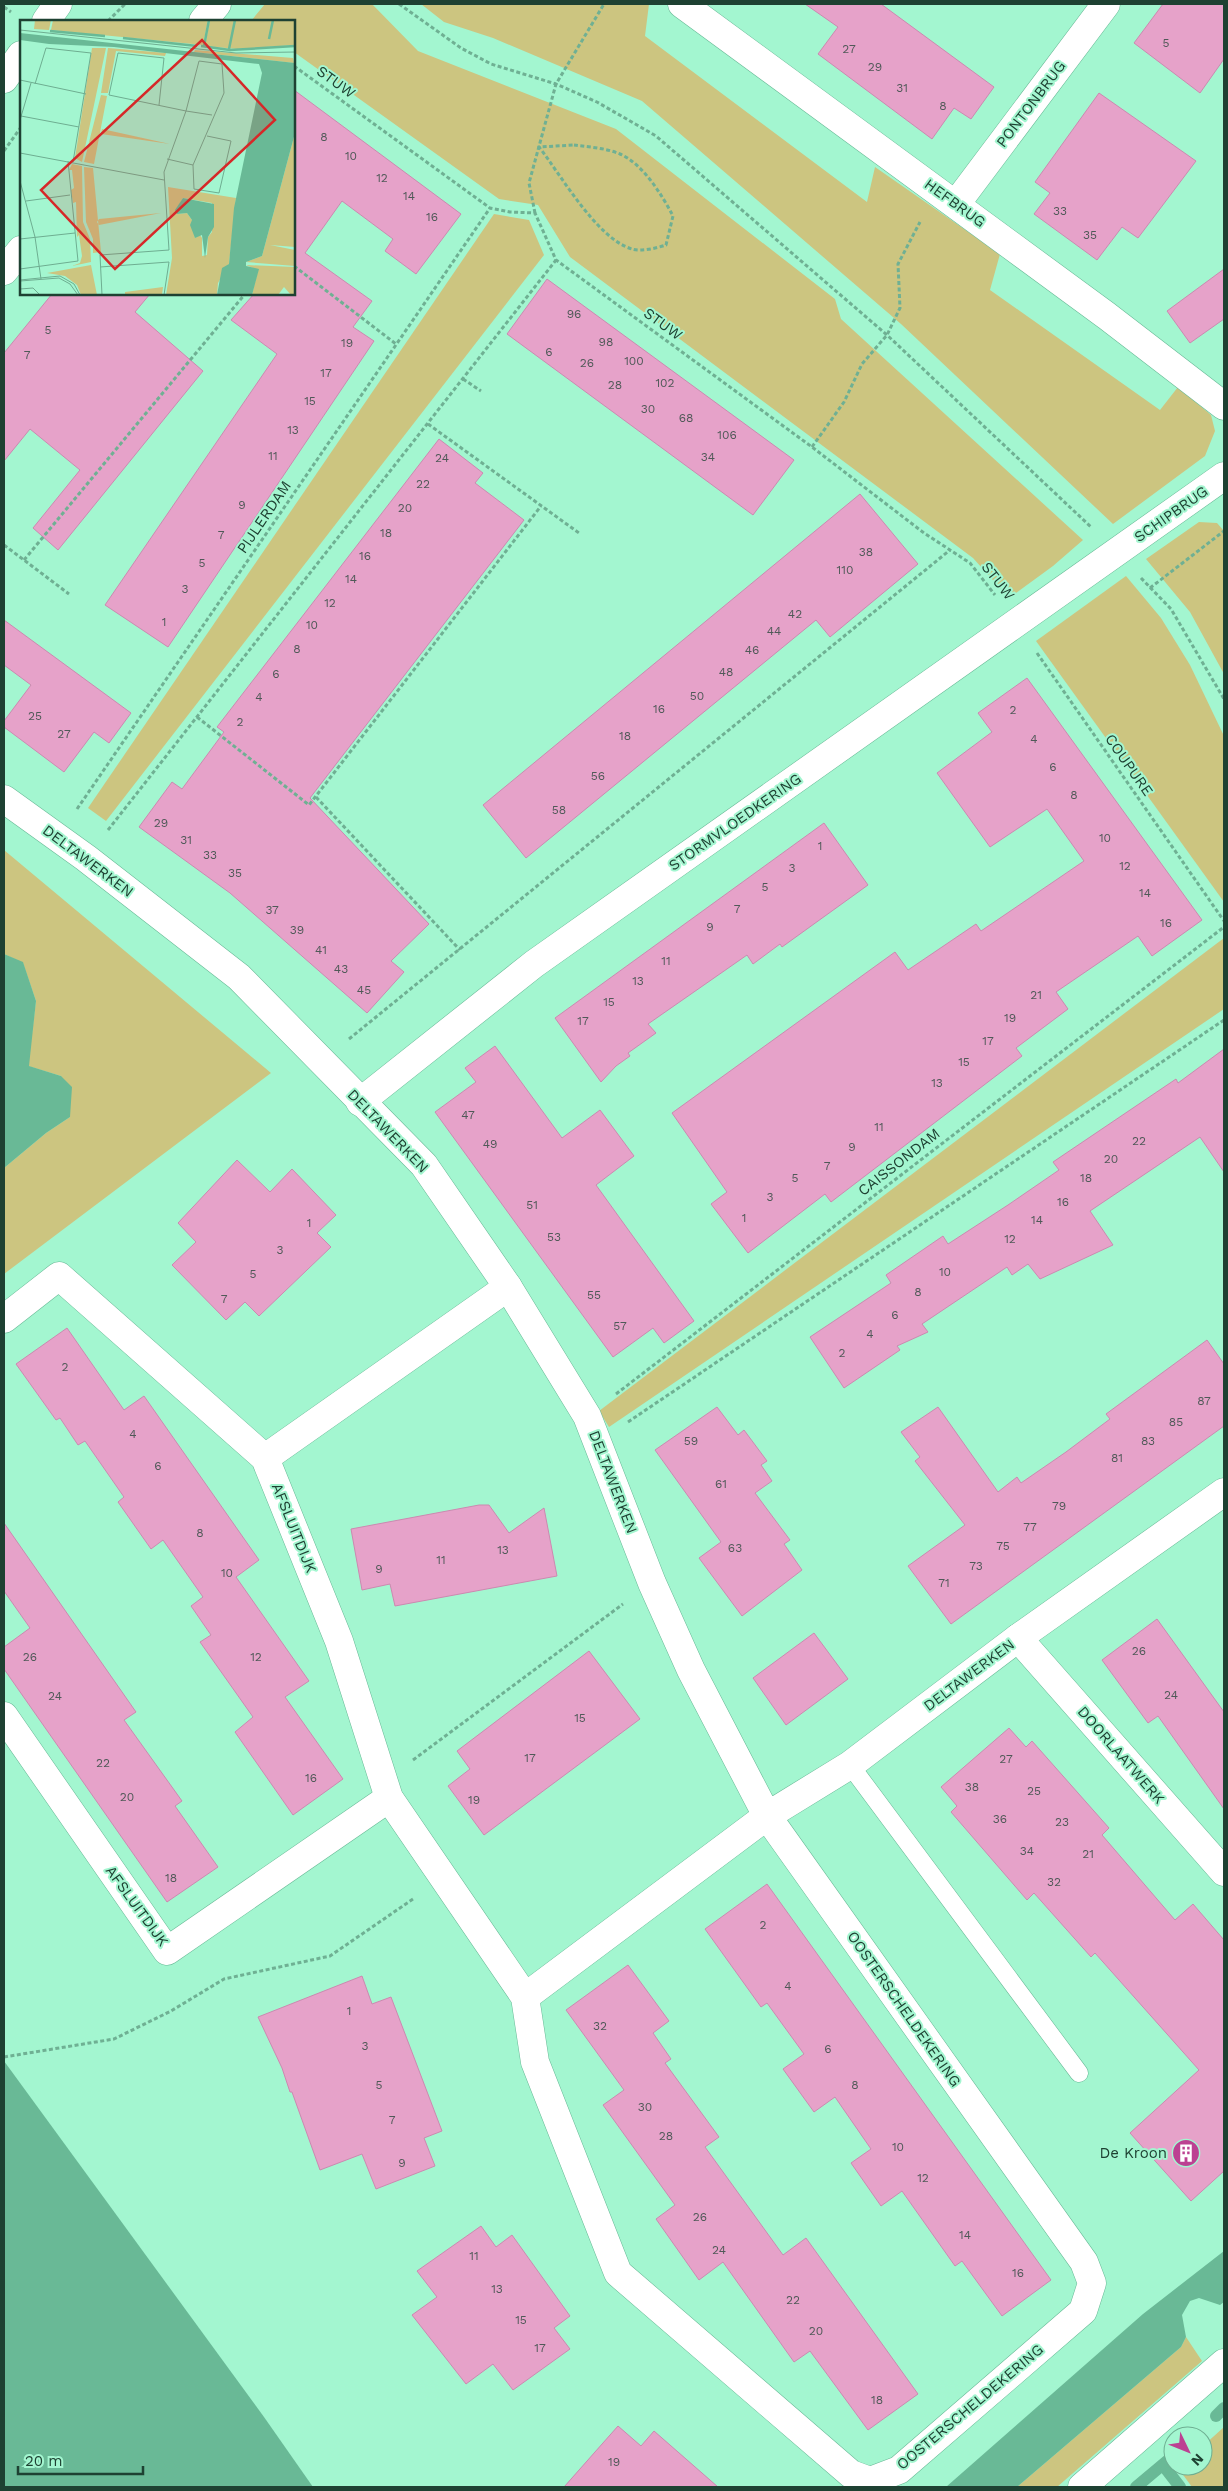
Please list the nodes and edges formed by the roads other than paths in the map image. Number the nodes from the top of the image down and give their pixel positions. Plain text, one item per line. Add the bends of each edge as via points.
1 (58, 4) edge
2 (217, 4) edge
3 (682, 4) edge
4 (1106, 4) edge
5 (47, 20) edge
6 (204, 20) edge
7 (20, 56) edge
8 (4, 79) edge
9 (956, 204) junction
10 (20, 251) edge
11 (4, 271) edge
12 (1224, 406) edge
13 (1221, 486) edge
14 (1117, 551) joint
15 (4, 798) edge
16 (360, 1102) junction
17 (508, 1287) junction
18 (4, 1319) edge
19 (265, 1458) junction
20 (1224, 1492) edge
21 (1018, 1638) junction
22 (4, 1716) edge
23 (850, 1765) junction
24 (386, 1790) junction
25 (766, 1816) junction
26 (1224, 1872) edge
27 (525, 1997) junction
28 (1079, 2073) dead end
29 (1224, 2363) edge
30 (1082, 2487) edge

1 - 5 street
2 - 6 street
3 - 9 street, HEFBRUG
4 - 9 street, PONTONBRUG
7 - 8 street
9 - 12 street, HEFBRUG
10 - 11 street
13 - 14 street, SCHIPBRUG
14 - 16 street, STORMVLOEDKERING via 534,964
15 - 16 street, DELTAWERKEN via 239,977
16 - 17 street, DELTAWERKEN via 424,1165
17 - 19 street
17 - 25 street, DELTAWERKEN via 588,1416 652,1583 690,1670
18 - 19 street, AFSLUITDIJK via 59,1276
19 - 24 street, AFSLUITDIJK via 339,1641
20 - 21 street, DELTAWERKEN
21 - 23 street, DELTAWERKEN
21 - 26 street, DOORLAATWERK
22 - 24 street, AFSLUITDIJK via 167,1951
23 - 25 street, DELTAWERKEN
23 - 28 lane
24 - 27 street, AFSLUITDIJK via 442,1879
25 - 27 street
25 - 27 street, OOSTERSCHELDEKERING via 1084,2262 1092,2282 1083,2310 899,2470 870,2481 851,2474 618,2273 535,2062
29 - 30 street

